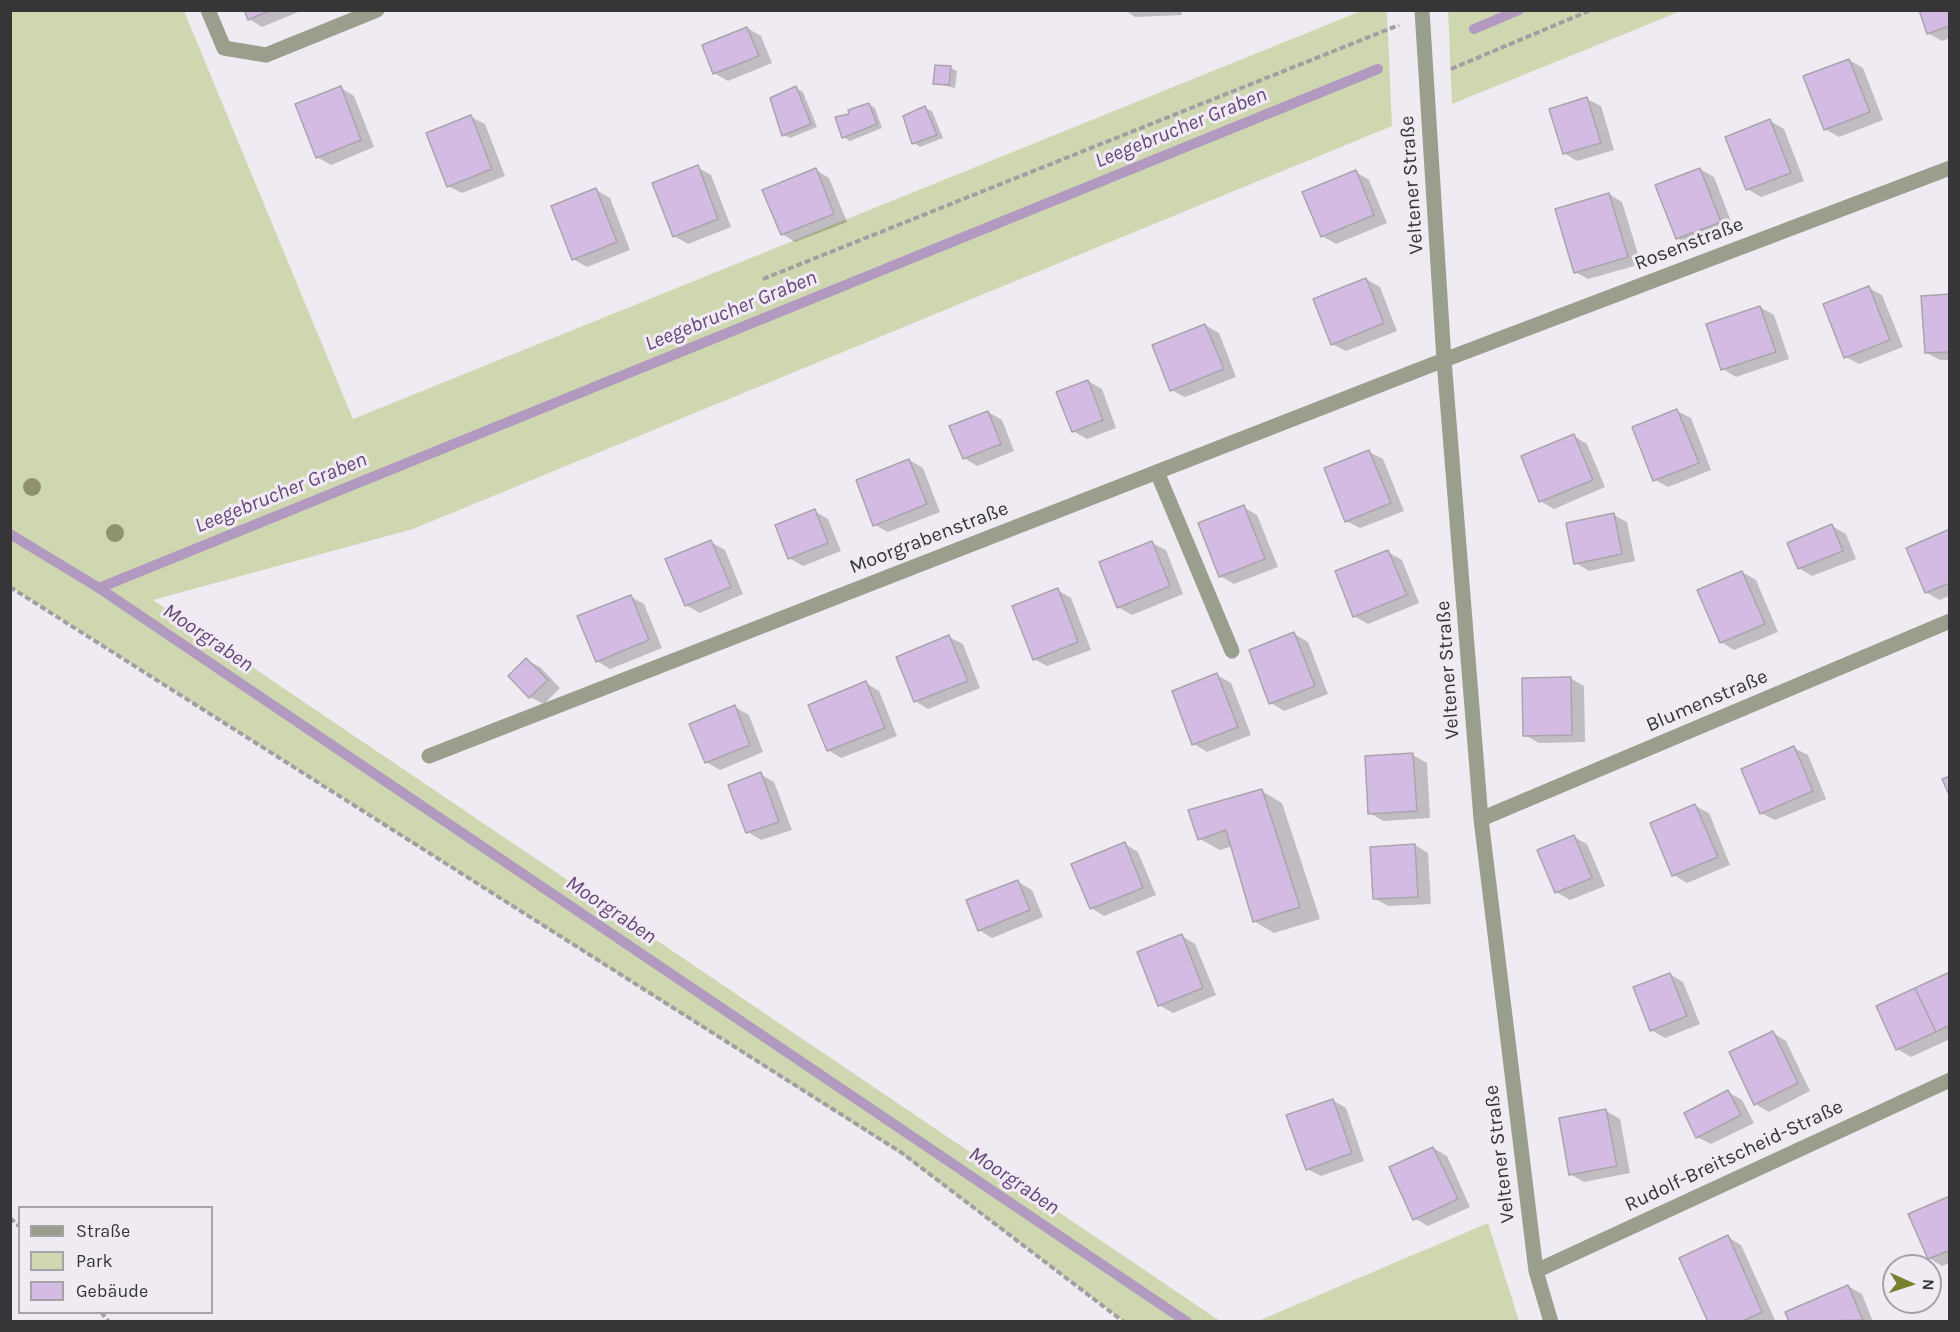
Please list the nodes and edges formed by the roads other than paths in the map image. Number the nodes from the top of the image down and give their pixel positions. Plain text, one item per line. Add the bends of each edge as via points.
1 (208, 10) edge
2 (377, 10) edge
3 (1422, 13) edge
4 (1950, 168) edge
5 (1444, 360) junction
6 (1157, 472) junction
7 (1950, 621) edge
8 (1232, 651) dead end
9 (429, 756) dead end
10 (1480, 819) junction
11 (1950, 1080) edge
12 (1536, 1271) junction
13 (1551, 1322) edge

1 - 2 street via 224,48 267,55
3 - 5 street, Veltener Straße
4 - 5 street, Rosenstraße
5 - 6 street, Moorgrabenstraße
5 - 10 street, Veltener Straße
6 - 8 street
6 - 9 street, Moorgrabenstraße
7 - 10 street, Blumenstraße
10 - 12 street, Veltener Straße
11 - 12 street, Rudolf-Breitscheid-Straße
12 - 13 street, Veltener Straße

